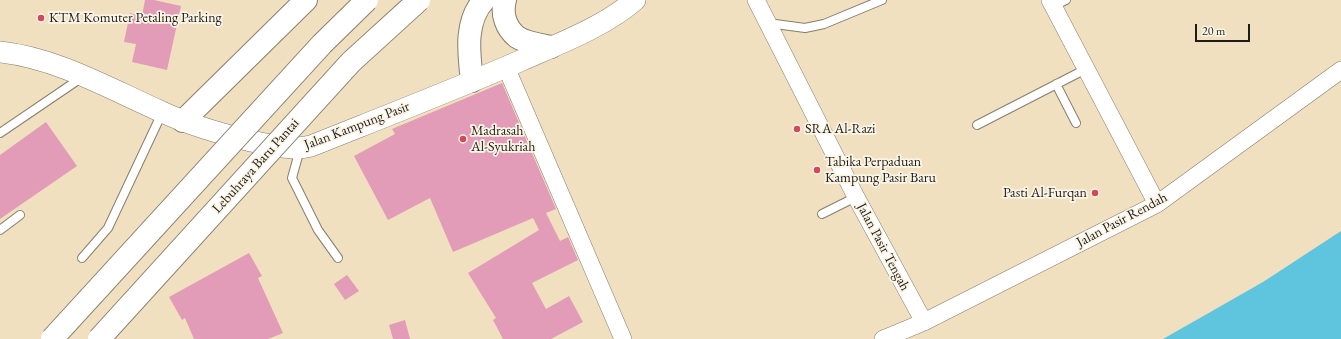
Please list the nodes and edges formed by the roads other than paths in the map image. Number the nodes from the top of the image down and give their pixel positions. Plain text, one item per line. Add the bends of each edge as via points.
1 (306, 0) edge
2 (367, 0) edge
3 (419, 0) edge
4 (484, 0) edge
5 (505, 0) edge
6 (635, 0) edge
7 (756, 0) edge
8 (882, 0) edge
9 (1057, 2) edge
10 (767, 23) junction
11 (551, 47) junction
12 (0, 52) edge
13 (506, 67) junction
14 (1086, 69) junction
15 (1341, 70) edge
16 (84, 76) junction
17 (472, 81) junction
18 (1056, 84) junction
19 (162, 112) junction
20 (182, 121) junction
21 (1076, 123) dead end
22 (977, 125) dead end
23 (0, 133) edge
24 (300, 149) junction
25 (856, 197) junction
26 (1157, 204) junction
27 (822, 214) dead end
28 (20, 215) dead end
29 (0, 230) edge
30 (82, 258) dead end
31 (338, 258) dead end
32 (924, 322) junction
33 (52, 339) edge
34 (99, 339) edge
35 (623, 339) edge
36 (883, 339) edge

1 - 20 highway
2 - 33 highway, bridge via 322,44
3 - 34 highway, Lebuhraya Baru Pantai, bridge via 351,62
4 - 17 highway via 472,21 469,49
5 - 11 highway via 503,13 506,23 518,37
6 - 11 street, Jalan Kampung Pasir via 620,13
7 - 10 street, Jalan Pasir Tengah
8 - 10 lane via 824,24 805,28
9 - 14 street
10 - 25 street, Jalan Pasir Tengah
11 - 13 street, Jalan Kampung Pasir
12 - 16 street, Jalan Kampung Pasir via 45,62
13 - 17 street, Jalan Kampung Pasir
13 - 35 street
14 - 18 lane
14 - 26 street
15 - 26 street, Jalan Pasir Rendah
16 - 19 street, Jalan Kampung Pasir
16 - 23 lane
17 - 24 street, Jalan Kampung Pasir
18 - 21 lane
18 - 22 lane
19 - 20 street, Jalan Kampung Pasir
19 - 30 lane via 108,228
20 - 24 street, Jalan Kampung Pasir via 244,139
24 - 31 lane via 292,178 318,230
25 - 27 lane
25 - 32 street, Jalan Pasir Tengah
26 - 32 street, Jalan Pasir Rendah
28 - 29 lane
32 - 36 street, Jalan Pasir Rendah

